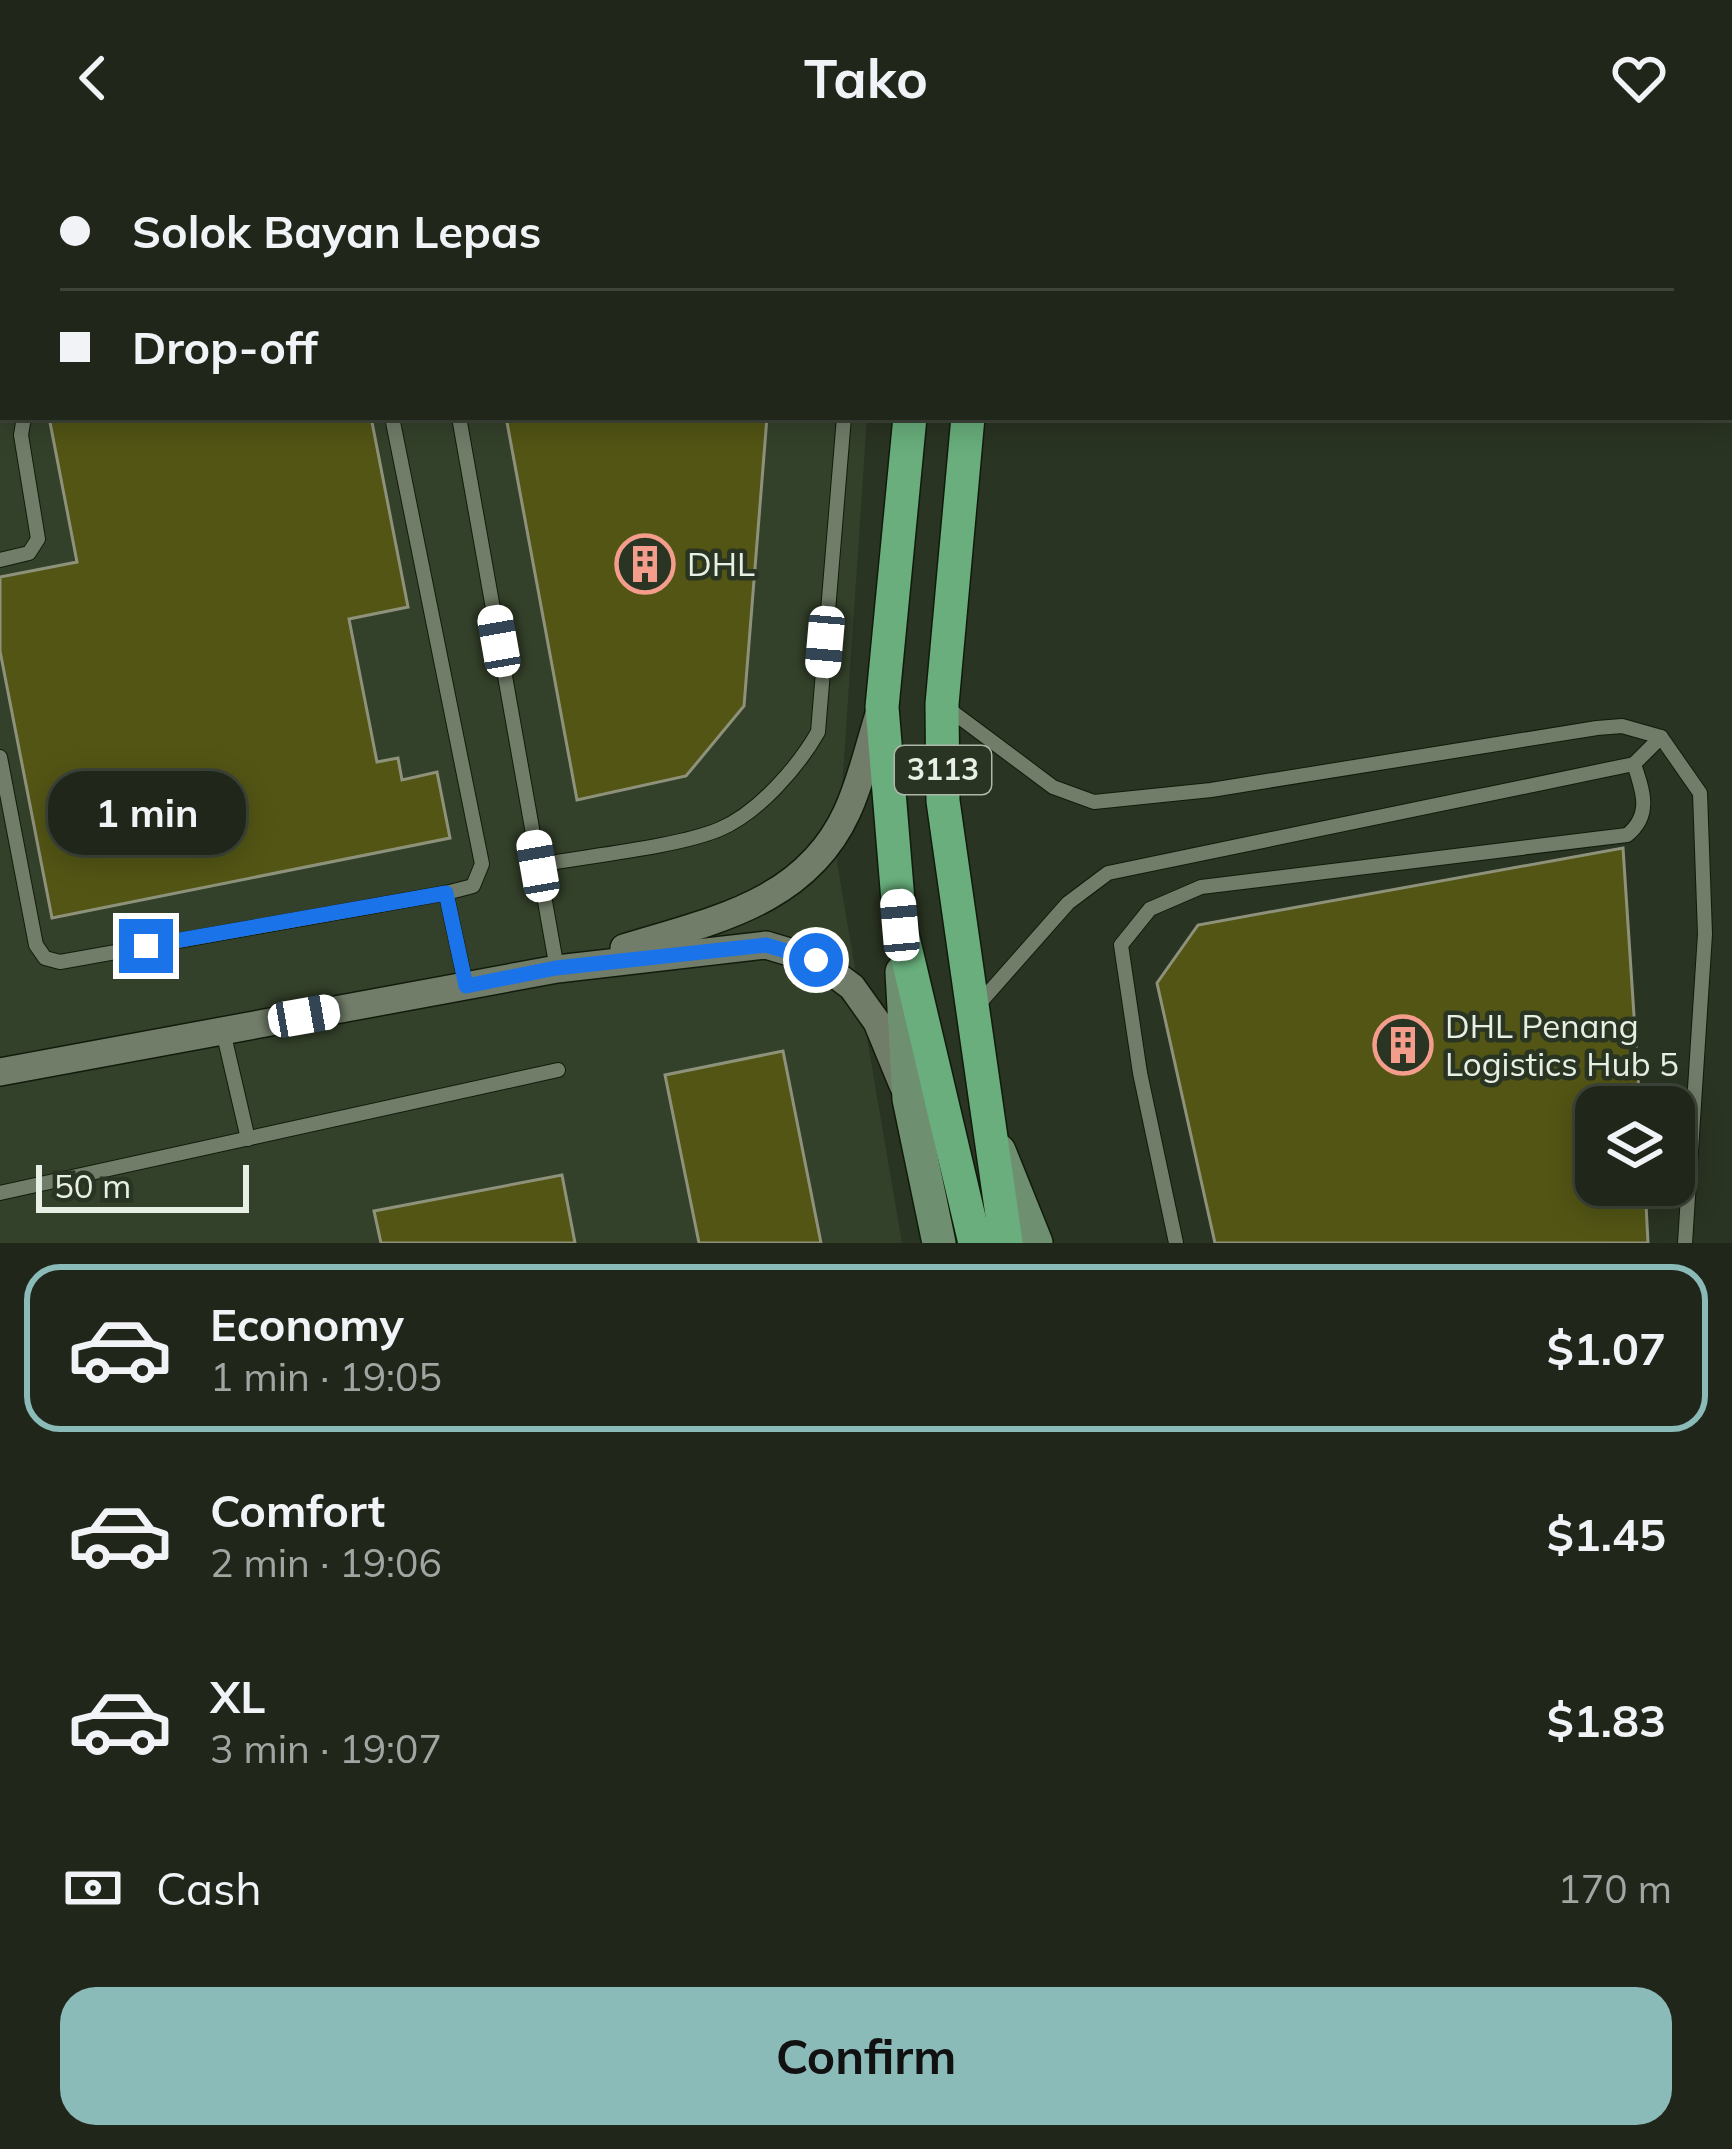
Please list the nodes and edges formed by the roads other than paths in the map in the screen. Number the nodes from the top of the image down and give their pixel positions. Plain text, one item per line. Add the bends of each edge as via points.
1 (24, 420) edge
2 (393, 420) edge
3 (460, 420) edge
4 (844, 420) edge
5 (910, 420) edge
6 (968, 420) edge
7 (0, 560) edge
8 (942, 704) junction
9 (882, 707) junction
10 (1660, 737) junction
11 (0, 757) edge
12 (1634, 764) junction
13 (538, 866) junction
14 (446, 893) junction
15 (900, 925) junction
16 (556, 968) junction
17 (466, 986) junction
18 (972, 1012) junction
19 (223, 1030) junction
20 (558, 1070) dead end
21 (0, 1072) edge
22 (909, 1099) junction
23 (987, 1122) junction
24 (248, 1138) junction
25 (0, 1193) edge
26 (939, 1243) edge
27 (975, 1243) edge
28 (1006, 1243) edge
29 (1036, 1243) edge
30 (1176, 1243) edge
31 (1685, 1243) edge

1 - 7 lane via 38,539 29,553
2 - 14 lane via 482,864 473,886
3 - 13 lane
4 - 13 lane via 818,732 807,751 719,830
5 - 9 highway, 3113
6 - 8 highway, 3113
8 - 10 lane via 1053,787 1094,802 1597,728
8 - 18 highway, 3113 via 943,801
9 - 15 highway, 3113
9 - 16 street via 848,812 800,876 756,908
10 - 12 lane
10 - 31 lane via 1700,793 1705,934
11 - 14 lane via 36,945 52,961
12 - 18 lane via 1108,873 1068,903
12 - 30 lane via 1646,800 1627,835 1201,887 1150,909 1121,945
13 - 16 lane
14 - 17 lane
15 - 22 main road
15 - 27 highway, 3113
16 - 17 street
16 - 22 street via 766,945 816,960 852,987 877,1022
17 - 19 street
18 - 23 highway, 3113
19 - 21 street
19 - 24 lane
20 - 24 lane
22 - 26 main road
23 - 28 highway, 3113
23 - 29 main road
24 - 25 lane

